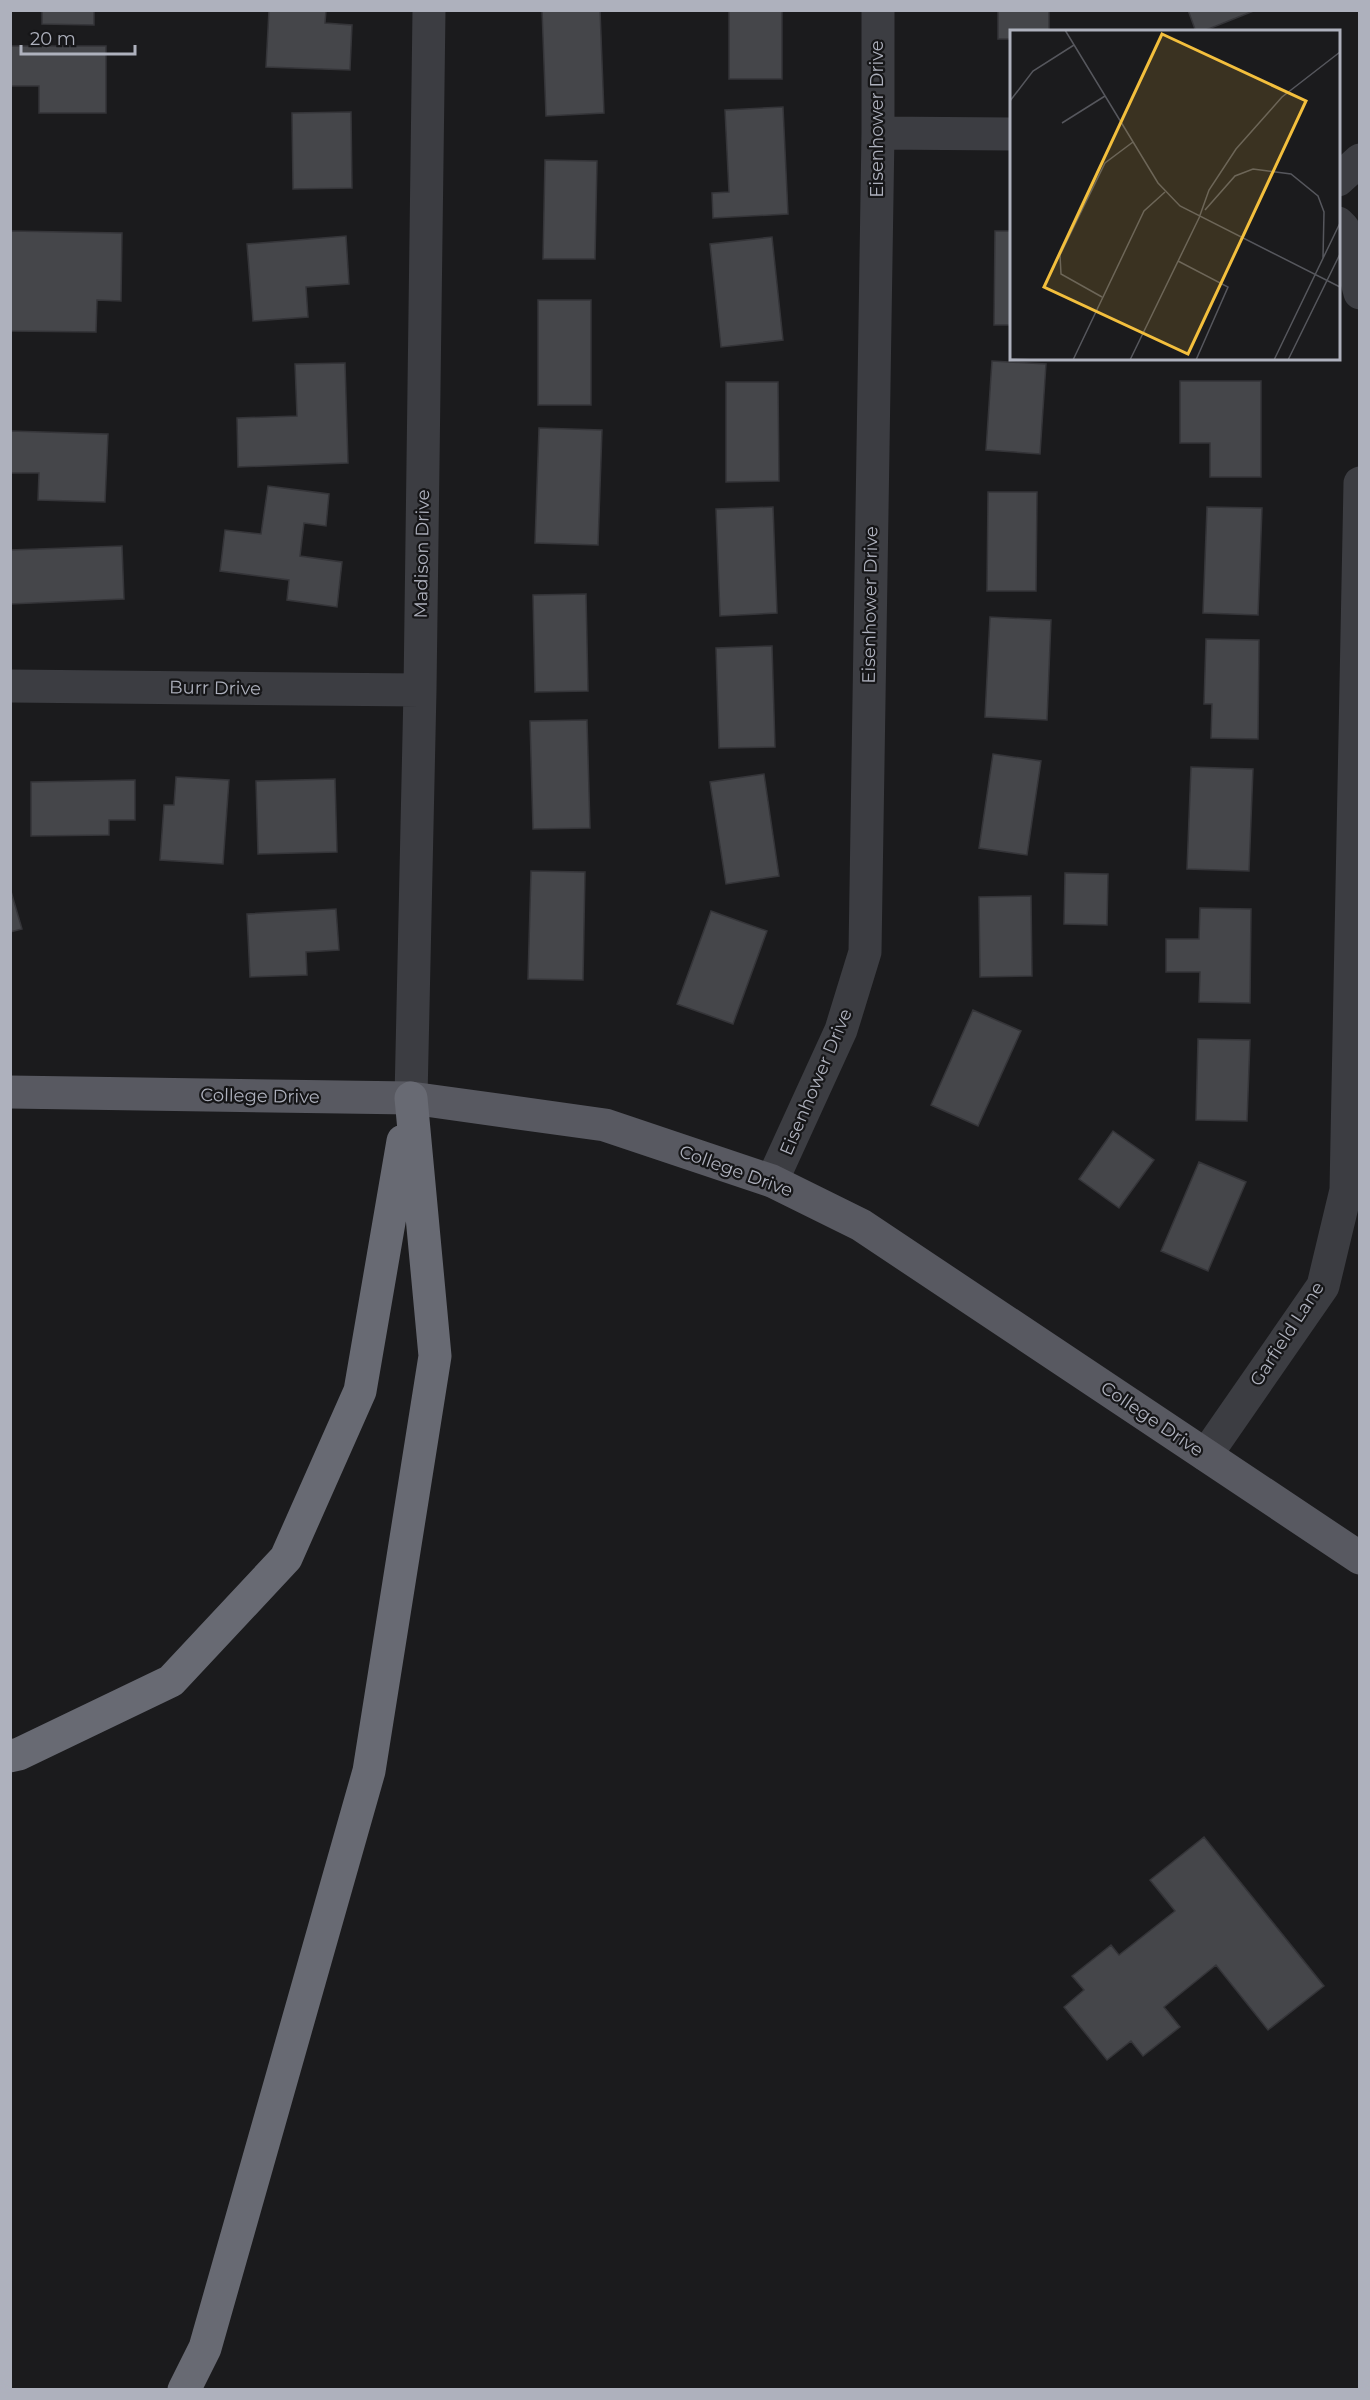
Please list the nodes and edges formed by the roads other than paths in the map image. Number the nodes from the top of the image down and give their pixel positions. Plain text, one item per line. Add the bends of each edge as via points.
1 (429, 10) edge
2 (878, 10) edge
3 (878, 133) junction
4 (1010, 134) edge
5 (1359, 160) edge
6 (1340, 178) edge
7 (1340, 226) edge
8 (1359, 293) edge
9 (1359, 483) edge
10 (10, 686) edge
11 (420, 690) junction
12 (10, 1092) edge
13 (411, 1098) junction
14 (772, 1181) junction
15 (1206, 1455) junction
16 (1359, 1558) edge
17 (10, 1755) edge
18 (184, 2390) edge

1 - 11 street, Madison Drive
2 - 3 street, Eisenhower Drive
3 - 4 street
3 - 14 street, Eisenhower Drive via 865,952 841,1030
5 - 6 street
7 - 8 street
9 - 15 street, Garfield Lane via 1346,1190 1323,1286
10 - 11 street, Burr Drive
11 - 13 street, Madison Drive
12 - 13 main road, College Drive
13 - 14 main road, College Drive via 605,1125
13 - 17 highway via 360,1391 286,1558 171,1681
13 - 18 highway via 435,1356 369,1771 205,2348
14 - 15 main road, College Drive via 861,1225
15 - 16 main road, College Drive

